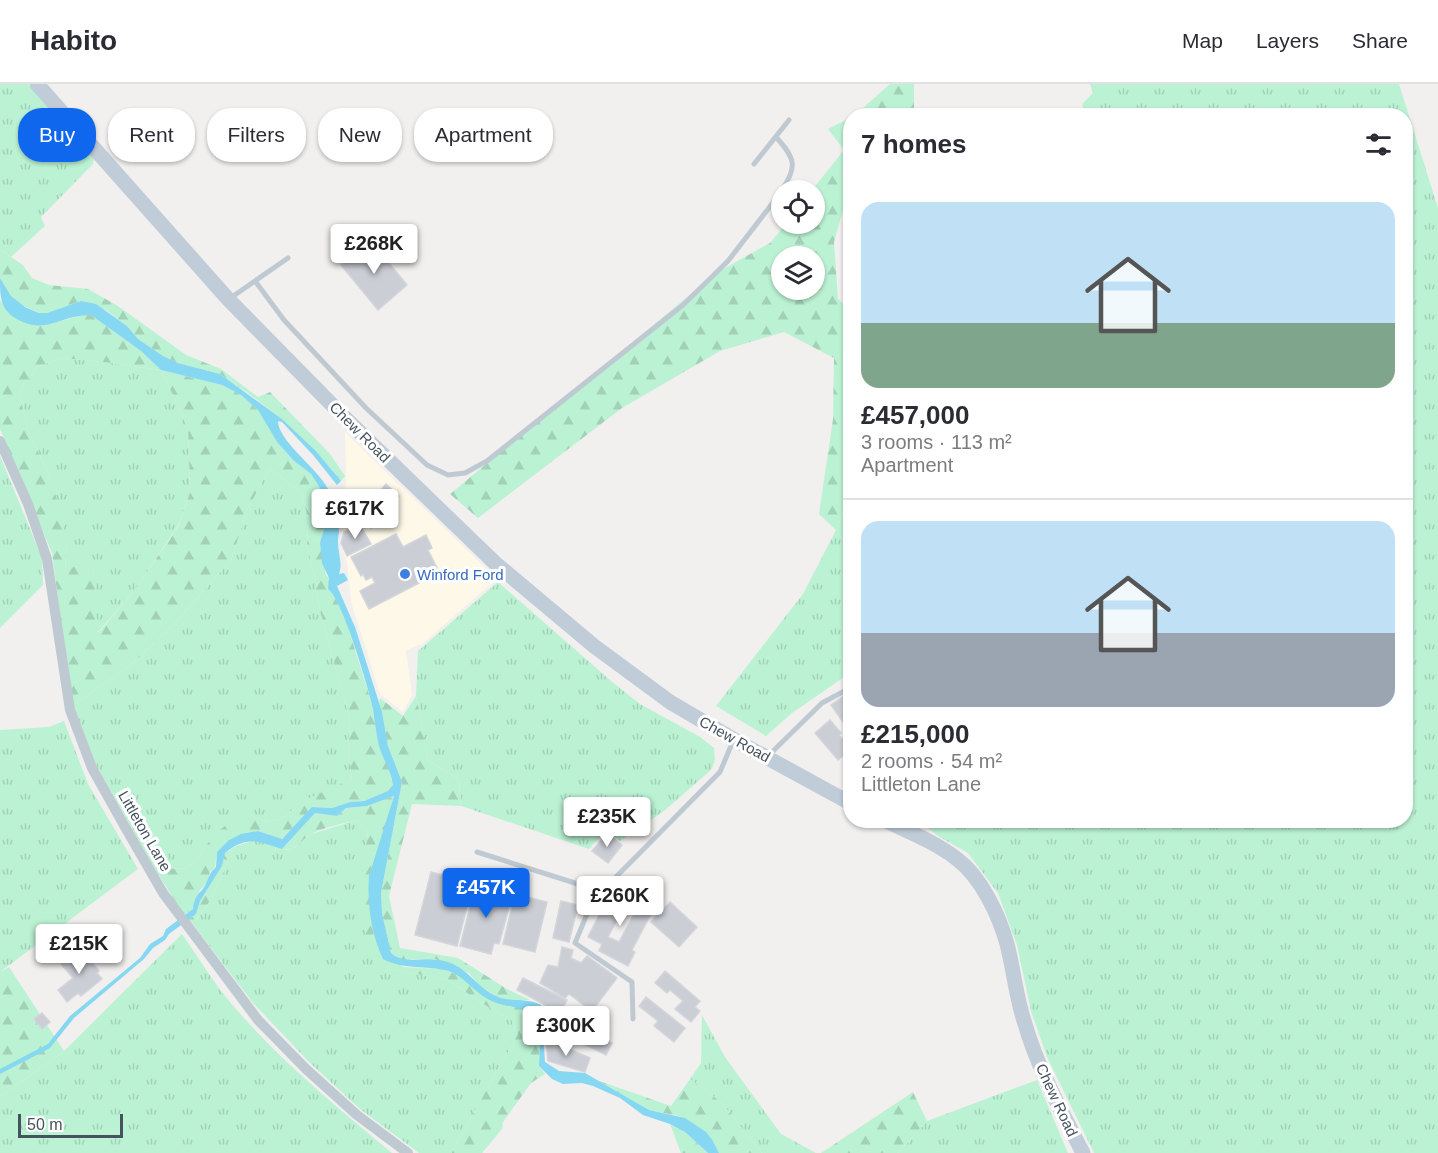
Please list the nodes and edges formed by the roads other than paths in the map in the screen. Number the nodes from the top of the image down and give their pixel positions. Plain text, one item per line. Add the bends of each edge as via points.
1 (38, 84) edge
2 (789, 120) dead end
3 (776, 137) junction
4 (754, 164) dead end
5 (788, 180) edge
6 (771, 208) edge
7 (288, 258) dead end
8 (255, 281) junction
9 (228, 300) junction
10 (0, 441) edge
11 (843, 692) edge
12 (733, 739) junction
13 (767, 757) junction
14 (843, 799) edge
15 (901, 828) edge
16 (477, 852) dead end
17 (597, 891) junction
18 (633, 1019) dead end
19 (408, 1153) edge
20 (1083, 1153) edge

1 - 9 main road, Chew Road
2 - 3 lane
3 - 4 lane
3 - 5 lane via 790,152 793,170
6 - 8 lane via 728,261 683,305 487,461 465,473 448,475 427,465 366,408 284,320
7 - 8 lane
8 - 9 lane
9 - 12 main road, Chew Road via 495,563 628,672
10 - 19 street, Littleton Lane via 47,558 70,710 92,768 125,827 163,893 258,1020 357,1115
11 - 13 lane via 822,704
12 - 13 main road, Chew Road
12 - 17 lane via 720,772 606,887
13 - 14 main road, Chew Road
15 - 20 main road, Chew Road via 958,860 990,900 1007,946 1026,1029
16 - 17 lane
17 - 18 lane via 575,943 632,982

